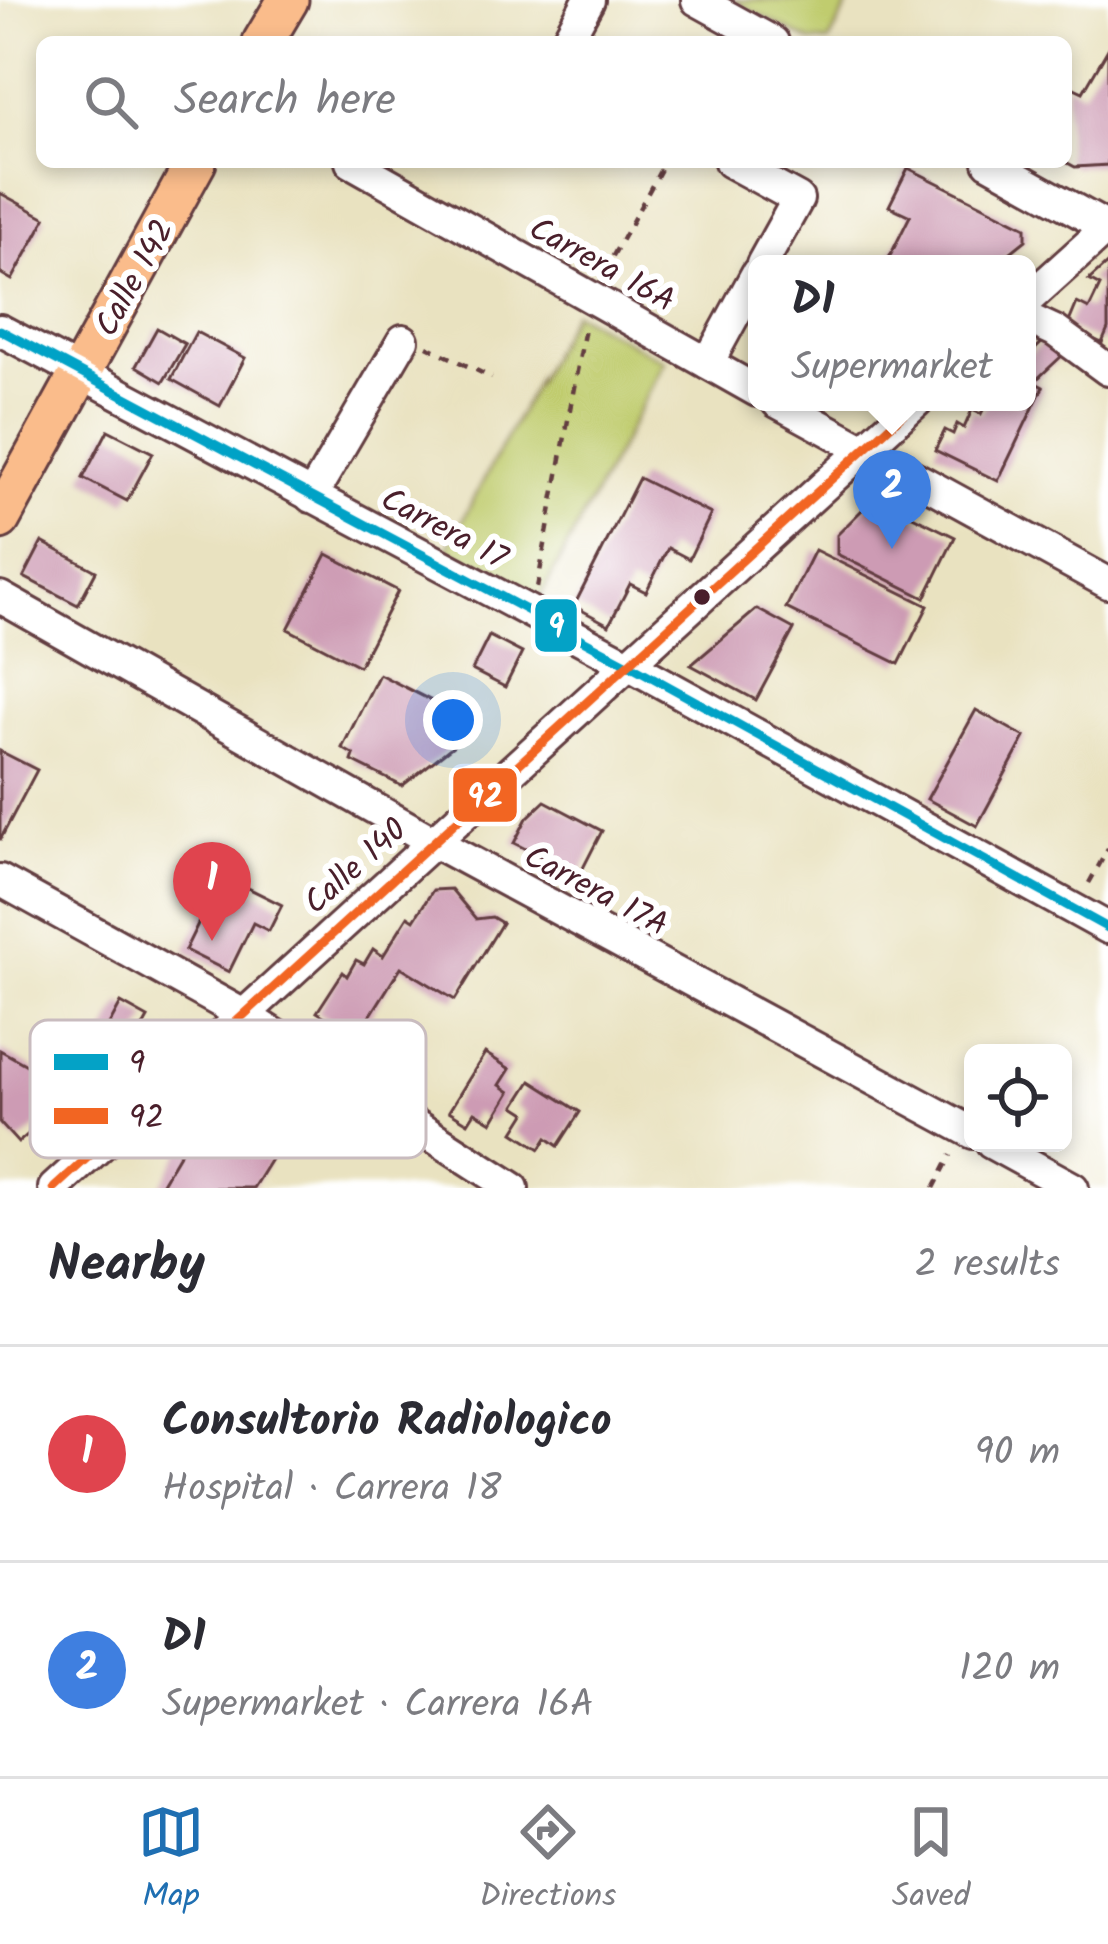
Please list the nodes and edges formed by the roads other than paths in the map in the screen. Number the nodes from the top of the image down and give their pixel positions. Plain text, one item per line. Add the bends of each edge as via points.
1 (288, 0) edge
2 (589, 0) edge
3 (697, 0) edge
4 (267, 36) edge
5 (569, 36) edge
6 (762, 36) edge
7 (193, 168) edge
8 (362, 168) edge
9 (741, 168) edge
10 (1000, 168) edge
11 (1108, 228) edge
12 (767, 255) edge
13 (748, 289) edge
14 (1036, 293) edge
15 (1036, 322) edge
16 (0, 330) edge
17 (403, 340) road end
18 (707, 363) junction
19 (1108, 370) edge
20 (81, 373) junction
21 (748, 386) edge
22 (793, 411) edge
23 (906, 411) edge
24 (863, 450) junction
25 (311, 497) junction
26 (0, 519) edge
27 (1108, 583) edge
28 (0, 597) edge
29 (628, 664) junction
30 (434, 842) junction
31 (0, 880) edge
32 (1108, 928) edge
33 (244, 1015) junction
34 (239, 1020) edge
35 (252, 1020) edge
36 (964, 1129) edge
37 (426, 1132) edge
38 (1007, 1152) edge
39 (87, 1158) edge
40 (54, 1188) edge
41 (513, 1188) edge
42 (1072, 1188) edge

1 - 4 main road
2 - 5 street
3 - 6 street
7 - 20 main road, Calle 142
8 - 18 street, Carrera 16A
9 - 12 street via 798,199
10 - 11 street
11 - 14 street
13 - 18 street
15 - 19 street
16 - 20 street, Carrera 17
17 - 25 street
18 - 21 street, Carrera 16A
20 - 25 street, Carrera 17
20 - 26 main road, Calle 142
22 - 24 street
23 - 24 street, Calle 140
24 - 27 street
24 - 29 street, Calle 140
25 - 29 street, Carrera 17
28 - 30 street, Carrera 17A
29 - 30 street, Calle 140
29 - 32 street, Carrera 17
30 - 33 street, Calle 140
30 - 36 street, Carrera 17A
31 - 33 street
33 - 34 street, Calle 140
33 - 35 street
37 - 41 street
38 - 42 street, Carrera 17A
39 - 40 street, Calle 140

